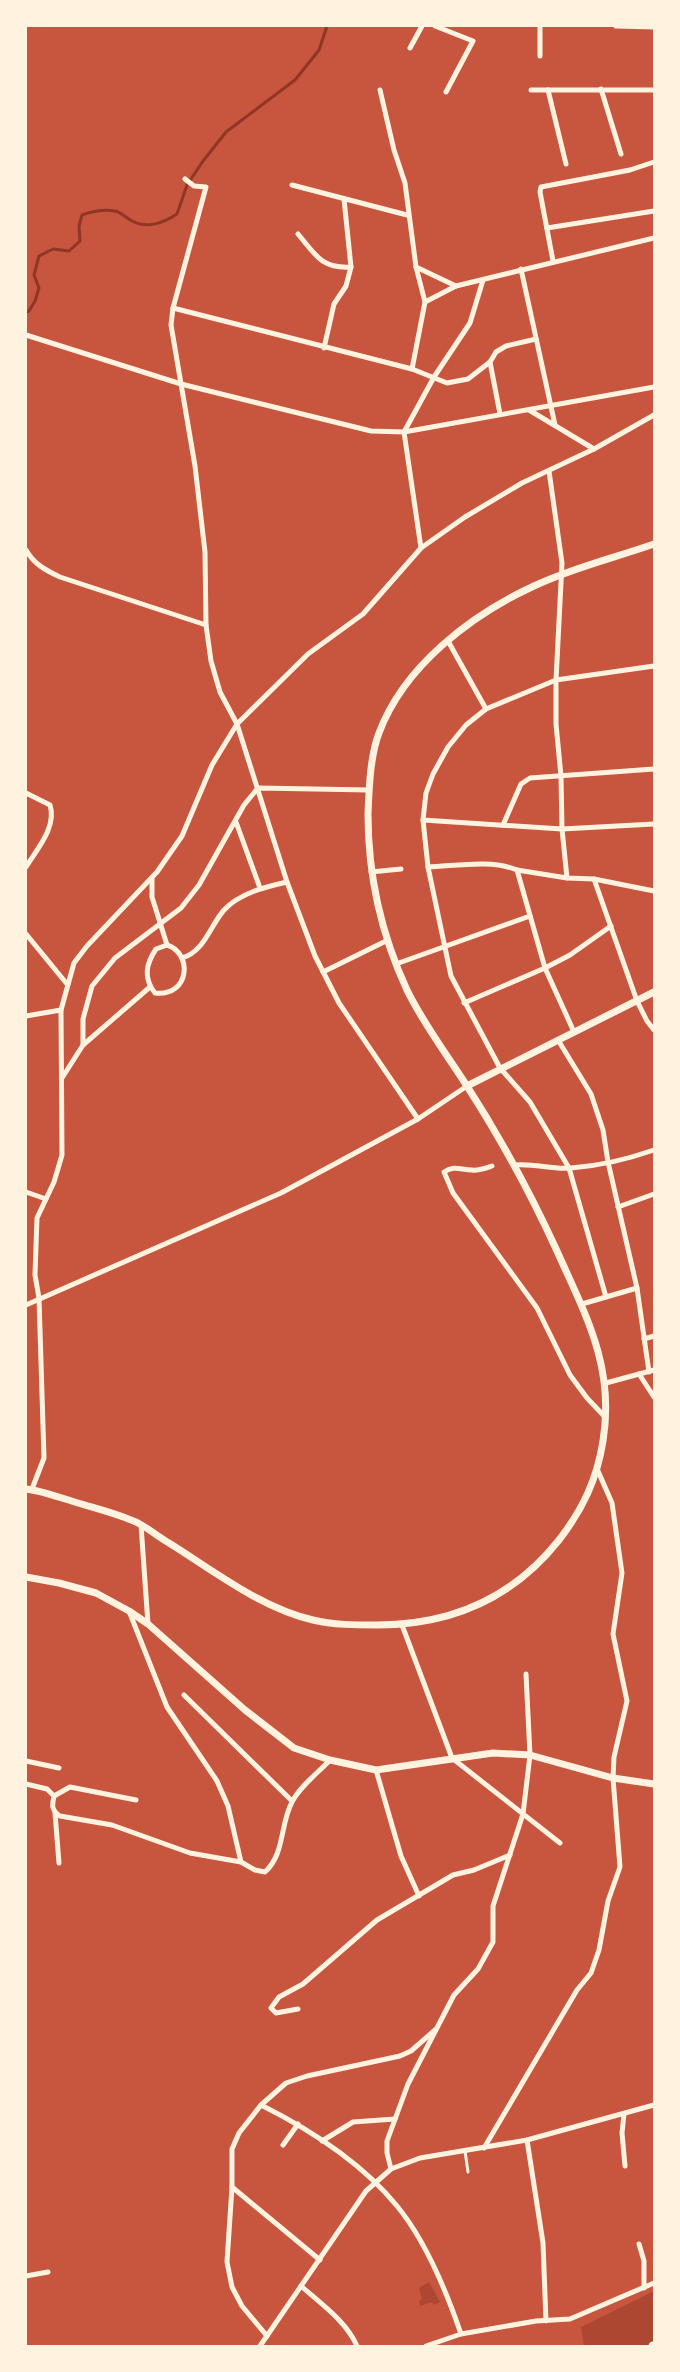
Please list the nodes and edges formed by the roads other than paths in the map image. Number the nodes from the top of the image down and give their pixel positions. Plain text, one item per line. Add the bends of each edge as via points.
1 (422, 26) edge
2 (435, 26) edge
3 (540, 26) edge
4 (616, 26) edge
5 (654, 27) edge
6 (410, 48) dead end
7 (540, 56) dead end
8 (601, 89) junction
9 (380, 90) dead end
10 (531, 90) dead end
11 (548, 90) junction
12 (654, 90) edge
13 (446, 92) dead end
14 (621, 154) dead end
15 (654, 162) edge
16 (566, 164) dead end
17 (654, 172) edge
18 (185, 180) dead end
19 (292, 185) dead end
20 (344, 199) junction
21 (654, 211) edge
22 (407, 215) junction
23 (548, 228) junction
24 (298, 234) dead end
25 (654, 238) edge
26 (553, 261) junction
27 (351, 267) junction
28 (416, 267) junction
29 (521, 269) junction
30 (483, 280) junction
31 (456, 285) junction
32 (425, 302) junction
33 (173, 308) junction
34 (26, 335) edge
35 (536, 339) junction
36 (324, 348) junction
37 (490, 363) junction
38 (412, 369) junction
39 (435, 377) junction
40 (181, 384) junction
41 (654, 387) edge
42 (551, 405) junction
43 (529, 410) junction
44 (500, 414) junction
45 (654, 415) edge
46 (555, 425) junction
47 (404, 432) junction
48 (594, 449) junction
49 (549, 471) junction
50 (654, 547) edge
51 (421, 548) junction
52 (26, 550) edge
53 (562, 575) junction
54 (206, 625) junction
55 (448, 641) junction
56 (654, 666) edge
57 (556, 680) junction
58 (486, 709) junction
59 (237, 724) junction
60 (654, 769) edge
61 (561, 776) junction
62 (258, 788) junction
63 (369, 790) junction
64 (26, 793) edge
65 (423, 820) junction
66 (236, 822) junction
67 (654, 824) edge
68 (503, 825) junction
69 (562, 829) junction
70 (26, 867) edge
71 (428, 867) junction
72 (401, 869) dead end
73 (517, 870) junction
74 (371, 872) junction
75 (152, 878) junction
76 (567, 878) junction
77 (594, 879) junction
78 (287, 882) junction
79 (260, 888) junction
80 (654, 891) edge
81 (530, 916) junction
82 (161, 922) junction
83 (611, 926) junction
84 (26, 934) edge
85 (388, 940) junction
86 (167, 945) junction
87 (444, 947) junction
88 (182, 958) junction
89 (396, 964) junction
90 (545, 968) junction
91 (323, 972) junction
92 (67, 984) junction
93 (150, 987) junction
94 (654, 992) edge
95 (638, 1000) junction
96 (464, 1003) junction
97 (61, 1010) junction
98 (26, 1016) edge
99 (654, 1030) edge
100 (574, 1032) junction
101 (558, 1040) junction
102 (83, 1045) junction
103 (500, 1068) junction
104 (61, 1080) junction
105 (467, 1086) junction
106 (418, 1119) junction
107 (654, 1150) edge
108 (608, 1162) junction
109 (515, 1165) junction
110 (492, 1166) dead end
111 (569, 1168) junction
112 (26, 1192) edge
113 (654, 1194) edge
114 (46, 1199) junction
115 (618, 1207) junction
116 (637, 1288) junction
117 (606, 1297) junction
118 (39, 1298) junction
119 (582, 1304) junction
120 (26, 1305) edge
121 (654, 1336) edge
122 (644, 1339) junction
123 (651, 1371) edge
124 (639, 1374) junction
125 (606, 1383) junction
126 (654, 1397) edge
127 (607, 1418) junction
128 (598, 1471) junction
129 (29, 1489) edge
130 (141, 1525) junction
131 (26, 1577) edge
132 (129, 1611) junction
133 (148, 1624) junction
134 (402, 1625) junction
135 (526, 1674) dead end
136 (184, 1695) dead end
137 (530, 1755) junction
138 (452, 1758) junction
139 (330, 1760) junction
140 (26, 1761) edge
141 (59, 1768) dead end
142 (376, 1770) junction
143 (613, 1778) junction
144 (26, 1784) edge
145 (654, 1784) edge
146 (54, 1796) junction
147 (136, 1800) dead end
148 (292, 1801) junction
149 (55, 1813) junction
150 (523, 1814) junction
151 (560, 1843) dead end
152 (510, 1855) junction
153 (241, 1862) junction
154 (59, 1863) dead end
155 (419, 1896) junction
156 (298, 2009) dead end
157 (438, 2027) junction
158 (261, 2105) junction
159 (654, 2106) edge
160 (624, 2114) junction
161 (395, 2119) junction
162 (298, 2124) junction
163 (527, 2140) junction
164 (322, 2141) junction
165 (283, 2145) dead end
166 (484, 2148) junction
167 (465, 2151) junction
168 (626, 2166) dead end
169 (391, 2169) junction
170 (468, 2172) dead end
171 (374, 2182) junction
172 (232, 2187) junction
173 (639, 2244) dead end
174 (320, 2260) junction
175 (48, 2272) dead end
176 (26, 2276) edge
177 (654, 2283) edge
178 (301, 2286) junction
179 (644, 2288) junction
180 (546, 2321) junction
181 (461, 2334) junction
182 (267, 2336) junction
183 (260, 2346) edge
184 (357, 2346) edge
185 (426, 2346) edge

1 - 6 street
2 - 13 street via 473,41
3 - 7 street
4 - 5 street
8 - 11 street
8 - 12 street
8 - 14 street
9 - 22 street via 405,183
10 - 11 street
11 - 16 street
15 - 17 street
15 - 23 street via 541,187
18 - 33 street via 206,188
19 - 20 street
20 - 22 street
20 - 27 street
21 - 23 street
22 - 28 street
23 - 26 street
24 - 27 street via 324,263 336,268
25 - 26 street
26 - 29 street
27 - 36 street via 346,286 334,304
28 - 31 street
28 - 32 street
29 - 30 street
29 - 35 street
30 - 31 street
30 - 39 street via 470,323
31 - 32 street
32 - 38 street
33 - 36 street
33 - 40 street via 171,325
34 - 40 street
35 - 37 street via 506,346 496,352
35 - 42 street
36 - 38 street
37 - 39 street via 468,379 447,383
37 - 44 street
38 - 39 street
39 - 47 street
40 - 47 street via 370,431
40 - 54 street via 205,552
41 - 42 street
42 - 43 street
42 - 46 street
43 - 44 street
43 - 46 street
44 - 47 street
45 - 48 street
46 - 48 street
47 - 51 street
48 - 49 street
49 - 51 street via 465,517
49 - 53 street
50 - 53 street
51 - 59 street via 363,614 308,654
52 - 54 street via 43,569 60,577
53 - 55 street via 506,600
53 - 57 street
54 - 59 street via 220,692
55 - 58 street
55 - 63 street via 412,674 394,703 378,735
56 - 57 street
57 - 58 street
57 - 61 street
58 - 65 street via 448,747 426,793
59 - 62 street
59 - 75 street via 212,765 182,836
60 - 61 street
61 - 68 street via 525,780
61 - 69 street
62 - 63 street
62 - 66 street via 244,804
62 - 78 street
63 - 74 street
64 - 70 street via 50,805 53,814
65 - 68 street
65 - 71 street
66 - 79 street
66 - 82 street via 199,885 181,908
67 - 69 street
68 - 69 street
69 - 76 street
71 - 73 street via 483,865
71 - 87 street
72 - 74 street
73 - 76 street
73 - 81 street
74 - 85 street
75 - 82 street via 152,897
75 - 92 street via 87,946 74,963
76 - 77 street
77 - 80 street
77 - 83 street
78 - 79 street
78 - 91 street
79 - 88 street via 234,901 206,939
81 - 87 street
81 - 90 street
82 - 86 street
82 - 102 street via 115,958 92,986 83,1019
83 - 90 street
83 - 95 street
84 - 92 street
85 - 89 street
85 - 91 street
86 - 88 street
86 - 93 street via 151,956 147,969
87 - 89 street
87 - 96 street via 451,976
88 - 93 street via 184,974 174,991 155,993
89 - 105 street via 422,1017
90 - 96 street
90 - 100 street
91 - 106 street via 339,1003
92 - 97 street
93 - 102 street
94 - 95 street
95 - 99 street
95 - 100 street
96 - 103 street
97 - 98 street
97 - 104 street
100 - 101 street
101 - 103 street
101 - 108 street via 591,1094
102 - 104 street
103 - 105 street
103 - 111 street via 530,1102
104 - 114 street via 62,1155
105 - 106 street
105 - 109 street
106 - 118 street via 281,1192
107 - 108 street
108 - 111 street
108 - 115 street
109 - 111 street
109 - 119 street
110 - 127 street via 471,1171 451,1168 444,1172 453,1193 537,1308 570,1375
111 - 117 street
112 - 114 street
113 - 115 street
114 - 118 street via 37,1218 35,1275
115 - 116 street
116 - 117 street
116 - 122 street
117 - 119 street
118 - 120 street
118 - 129 street via 44,1458
119 - 125 street
121 - 122 street
122 - 123 street
123 - 124 street
124 - 125 street
124 - 126 street
125 - 127 street
127 - 128 street
128 - 134 street via 561,1538 524,1578 469,1609
128 - 143 street via 612,1503 622,1573 613,1634 627,1701
129 - 130 street
130 - 133 street
130 - 134 street via 272,1605 312,1620
131 - 132 street via 96,1593
132 - 133 street
132 - 153 street via 167,1707 221,1789
133 - 139 street via 294,1748
134 - 138 street
135 - 137 street
136 - 148 street
137 - 138 street via 493,1753
137 - 143 street
137 - 150 street
138 - 142 street
138 - 150 street
139 - 142 street
139 - 148 street
140 - 141 street
142 - 155 street via 401,1856
143 - 145 street
143 - 166 street via 620,1867 608,1901 599,1950 591,1972
144 - 146 street via 47,1789
146 - 147 street via 70,1787
146 - 149 street
148 - 153 street via 270,1868 265,1872 255,1870
149 - 153 street via 112,1825 190,1853
149 - 154 street
150 - 151 street
150 - 152 street
152 - 155 street via 453,1875
152 - 157 street via 493,1906 493,1942 478,1969 454,1995
155 - 156 street via 377,1920 303,1984 279,1997 271,2008 276,2013
157 - 158 street via 400,2056 286,2083
157 - 161 street via 408,2084
158 - 162 street
158 - 172 street via 232,2149
159 - 160 street
160 - 163 street
160 - 168 street
161 - 164 street via 353,2122
161 - 169 street via 387,2141
162 - 164 street
162 - 165 street
163 - 166 street
163 - 180 street via 543,2243
164 - 171 street
166 - 167 street
167 - 169 street via 420,2158
167 - 170 lane
169 - 171 street
171 - 174 street
171 - 181 street via 398,2207 417,2237
172 - 174 street
172 - 182 street via 226,2262 231,2287
173 - 179 street via 644,2261
174 - 178 street
175 - 176 street
177 - 179 street
178 - 182 street
178 - 184 street via 337,2318
179 - 180 street via 570,2319
180 - 181 street
181 - 185 street
182 - 183 street

